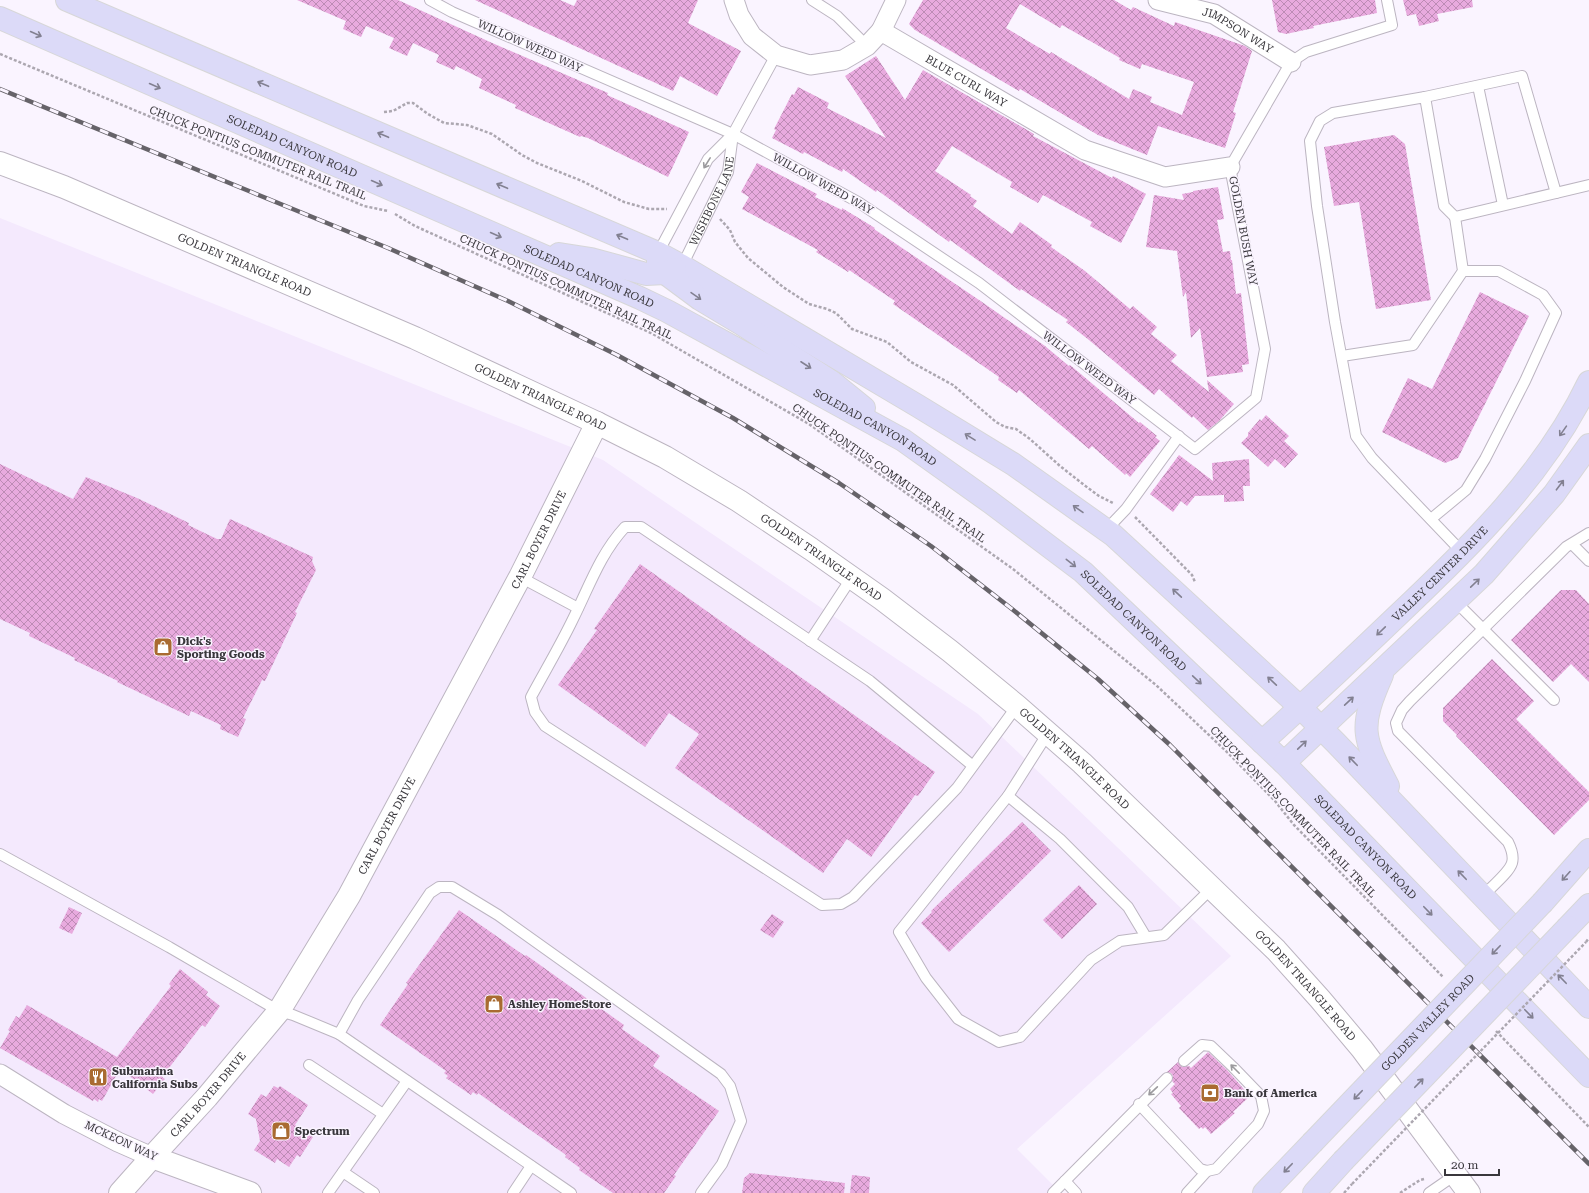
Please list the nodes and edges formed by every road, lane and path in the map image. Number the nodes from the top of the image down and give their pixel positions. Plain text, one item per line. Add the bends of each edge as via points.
1 (67, 0) edge
2 (430, 0) edge
3 (734, 0) edge
4 (812, 0) edge
5 (896, 0) edge
6 (1158, 0) edge
7 (1387, 0) edge
8 (0, 18) edge
9 (881, 31) junction
10 (867, 46) junction
11 (0, 54) edge
12 (776, 56) junction
13 (1291, 62) junction
14 (1478, 86) junction
15 (1425, 97) junction
16 (384, 112) dead end
17 (733, 134) junction
18 (0, 163) edge
19 (1230, 167) junction
20 (1589, 185) edge
21 (691, 191) junction
22 (1556, 193) junction
23 (712, 204) junction
24 (1503, 205) junction
25 (1455, 217) junction
26 (531, 250) junction
27 (658, 253) junction
28 (673, 270) junction
29 (1463, 271) junction
30 (1342, 356) junction
31 (1587, 393) edge
32 (597, 423) junction
33 (1179, 436) junction
34 (903, 440) junction
35 (1589, 445) edge
36 (1195, 449) joint
37 (1126, 509) junction
38 (1431, 519) junction
39 (1106, 530) junction
40 (1589, 533) edge
41 (1572, 544) junction
42 (1463, 553) junction
43 (1589, 561) edge
44 (520, 577) junction
45 (852, 578) junction
46 (1196, 585) dead end
47 (1455, 601) junction
48 (578, 608) junction
49 (1484, 628) junction
50 (810, 641) junction
51 (1384, 668) junction
52 (1554, 700) dead end
53 (1017, 706) junction
54 (1301, 708) junction
55 (1321, 727) junction
56 (1048, 733) junction
57 (1262, 742) junction
58 (1284, 763) junction
59 (973, 766) junction
60 (1008, 796) junction
61 (1401, 810) junction
62 (1589, 850) edge
63 (0, 854) edge
64 (1212, 888) junction
65 (1483, 896) junction
66 (1589, 904) edge
67 (1146, 937) junction
68 (1589, 938) edge
69 (1444, 979) dead end
70 (1589, 1007) edge
71 (279, 1011) junction
72 (1495, 1030) dead end
73 (339, 1034) junction
74 (1184, 1061) dead end
75 (309, 1065) dead end
76 (0, 1074) edge
77 (1589, 1076) edge
78 (1167, 1078) dead end
79 (407, 1081) junction
80 (1139, 1104) junction
81 (383, 1114) junction
82 (1589, 1128) edge
83 (152, 1157) junction
84 (531, 1166) junction
85 (1207, 1171) junction
86 (343, 1172) junction
87 (1455, 1174) junction
88 (1065, 1181) junction
89 (120, 1193) edge
90 (250, 1193) edge
91 (328, 1193) edge
92 (374, 1193) edge
93 (513, 1193) edge
94 (571, 1193) edge
95 (700, 1193) edge
96 (1053, 1193) edge
97 (1076, 1193) edge
98 (1187, 1193) edge
99 (1264, 1193) edge
100 (1314, 1193) edge
101 (1344, 1193) edge
102 (1429, 1193) edge
103 (1469, 1193) edge

27 -> 1 main road
2 - 17 lane, WILLOW WEED WAY via 452,12
3 - 12 street via 739,15 752,36
4 - 10 lane via 837,16
5 - 9 street
6 - 13 street, JIMPSON WAY via 1214,14
7 - 13 lane, GOLDEN BUSH WAY via 1392,25 1306,52
8 -> 26 main road, SOLEDAD CANYON ROAD
9 - 10 street
9 - 19 street, BLUE CURL WAY via 1085,150 1165,177
10 - 12 street via 843,60 810,65
11 - 69 path, CHUCK PONTIUS COMMUTER RAIL TRAIL via 364,206 390,212 415,226 651,333 809,424 1013,569 1156,685 1228,753 1275,801 1294,826
12 - 17 lane, WISHBONE LANE
13 - 19 lane, GOLDEN BUSH WAY
14 - 15 lane
14 - 22 lane via 1522,76
14 - 24 lane
15 - 25 lane via 1444,206
15 - 30 lane via 1333,113 1320,121 1310,141 1317,206
16 - 21 path via 392,111 406,103 413,103 438,121 467,125 492,134 537,163 640,208 670,209
17 -> 21 lane, WISHBONE LANE via 708,159
17 - 23 lane, WISHBONE LANE via 728,172
17 - 33 lane, WILLOW WEED WAY via 858,202 972,279
18 - 32 street, GOLDEN TRIANGLE ROAD via 71,190 415,338
19 - 36 lane, GOLDEN BUSH WAY via 1265,348 1256,398
20 - 22 lane
21 - 27 lane, WISHBONE LANE
22 - 24 lane
23 - 28 lane, WISHBONE LANE
23 - 37 path via 720,220 730,230 735,242 748,258 783,287 809,304 827,308 852,329 887,342 911,362 953,385 996,422 1016,429 1030,438 1060,466 1099,496
24 - 25 lane
25 - 29 lane
26 - 28 main road via 591,259 646,274
26 - 34 main road, SOLEDAD CANYON ROAD via 667,311
27 - 28 main road
28 -> 34 main road via 700,299 832,382
39 -> 28 main road via 1013,464 918,406
29 - 30 lane via 1413,344
29 - 38 lane via 1499,271 1543,295 1556,313 1485,460 1466,490
30 - 38 lane via 1356,436 1372,458
31 -> 42 main road, VALLEY CENTER DRIVE via 1528,478
32 - 44 street, CARL BOYER DRIVE
32 - 45 street, GOLDEN TRIANGLE ROAD via 665,457 739,501
33 - 36 lane, WILLOW WEED WAY
33 - 37 lane
34 -> 57 main road, SOLEDAD CANYON ROAD via 1083,572
47 -> 35 main road via 1522,532 1554,494
37 - 39 lane
37 - 46 path via 1192,575
38 - 42 lane
54 -> 39 main road
40 - 41 lane
41 - 43 lane
41 - 49 lane
42 -> 54 main road, VALLEY CENTER DRIVE
44 - 48 lane
44 - 71 street, CARL BOYER DRIVE via 349,896
45 - 50 lane
45 - 53 street, GOLDEN TRIANGLE ROAD via 950,651
47 - 49 lane
47 - 51 main road
48 - 50 lane via 612,542 625,527 641,527
48 - 59 lane via 531,697 534,712 545,726 822,905 841,904 853,897 957,788
49 - 52 lane
49 - 65 lane via 1410,701 1396,722 1398,731 1508,842 1512,850 1512,864
50 - 59 lane via 870,681
55 -> 51 main road
51 - 61 main road via 1369,705 1366,733 1372,757
53 - 56 street, GOLDEN TRIANGLE ROAD
53 - 59 lane
54 - 55 main road
54 - 57 main road, VALLEY CENTER DRIVE
58 -> 55 main road
61 -> 55 main road
56 - 60 lane
56 - 64 street, GOLDEN TRIANGLE ROAD via 1088,768
57 - 58 main road, SOLEDAD CANYON ROAD
58 -> 77 main road, SOLEDAD CANYON ROAD
60 - 67 lane via 1060,839 1128,907
60 - 67 lane via 899,932 926,978 958,1019 999,1042 1020,1037 1091,960 1120,941
65 -> 61 main road
62 -> 99 main road, GOLDEN VALLEY ROAD, bridge via 1543,902
63 - 71 lane
64 - 67 lane via 1164,935
64 - 87 street, GOLDEN TRIANGLE ROAD via 1276,950 1342,1024
70 -> 65 main road
100 -> 66 main road, bridge
68 - 101 path, bridge
71 - 73 lane
71 - 83 street, CARL BOYER DRIVE via 207,1097
72 - 82 path
73 - 79 lane
73 - 95 lane via 358,1000 430,892 439,887 452,887 498,915 722,1074 730,1086 741,1121 722,1164
85 -> 74 lane via 1216,1169 1258,1124 1264,1111 1261,1096 1211,1046 1202,1045
75 - 81 lane
76 - 83 street, MCKEON WAY via 64,1114
78 -> 80 lane
79 - 81 lane
79 - 84 lane
80 - 85 lane via 1200,1169
80 - 88 lane
81 - 86 lane
83 - 89 street, CARL BOYER DRIVE
83 - 90 street, MCKEON WAY
84 - 93 lane
84 - 94 lane
85 - 98 lane
86 - 91 lane
86 - 92 lane
87 - 102 lane
87 - 103 street, GOLDEN TRIANGLE ROAD
88 - 96 lane
88 - 97 lane

